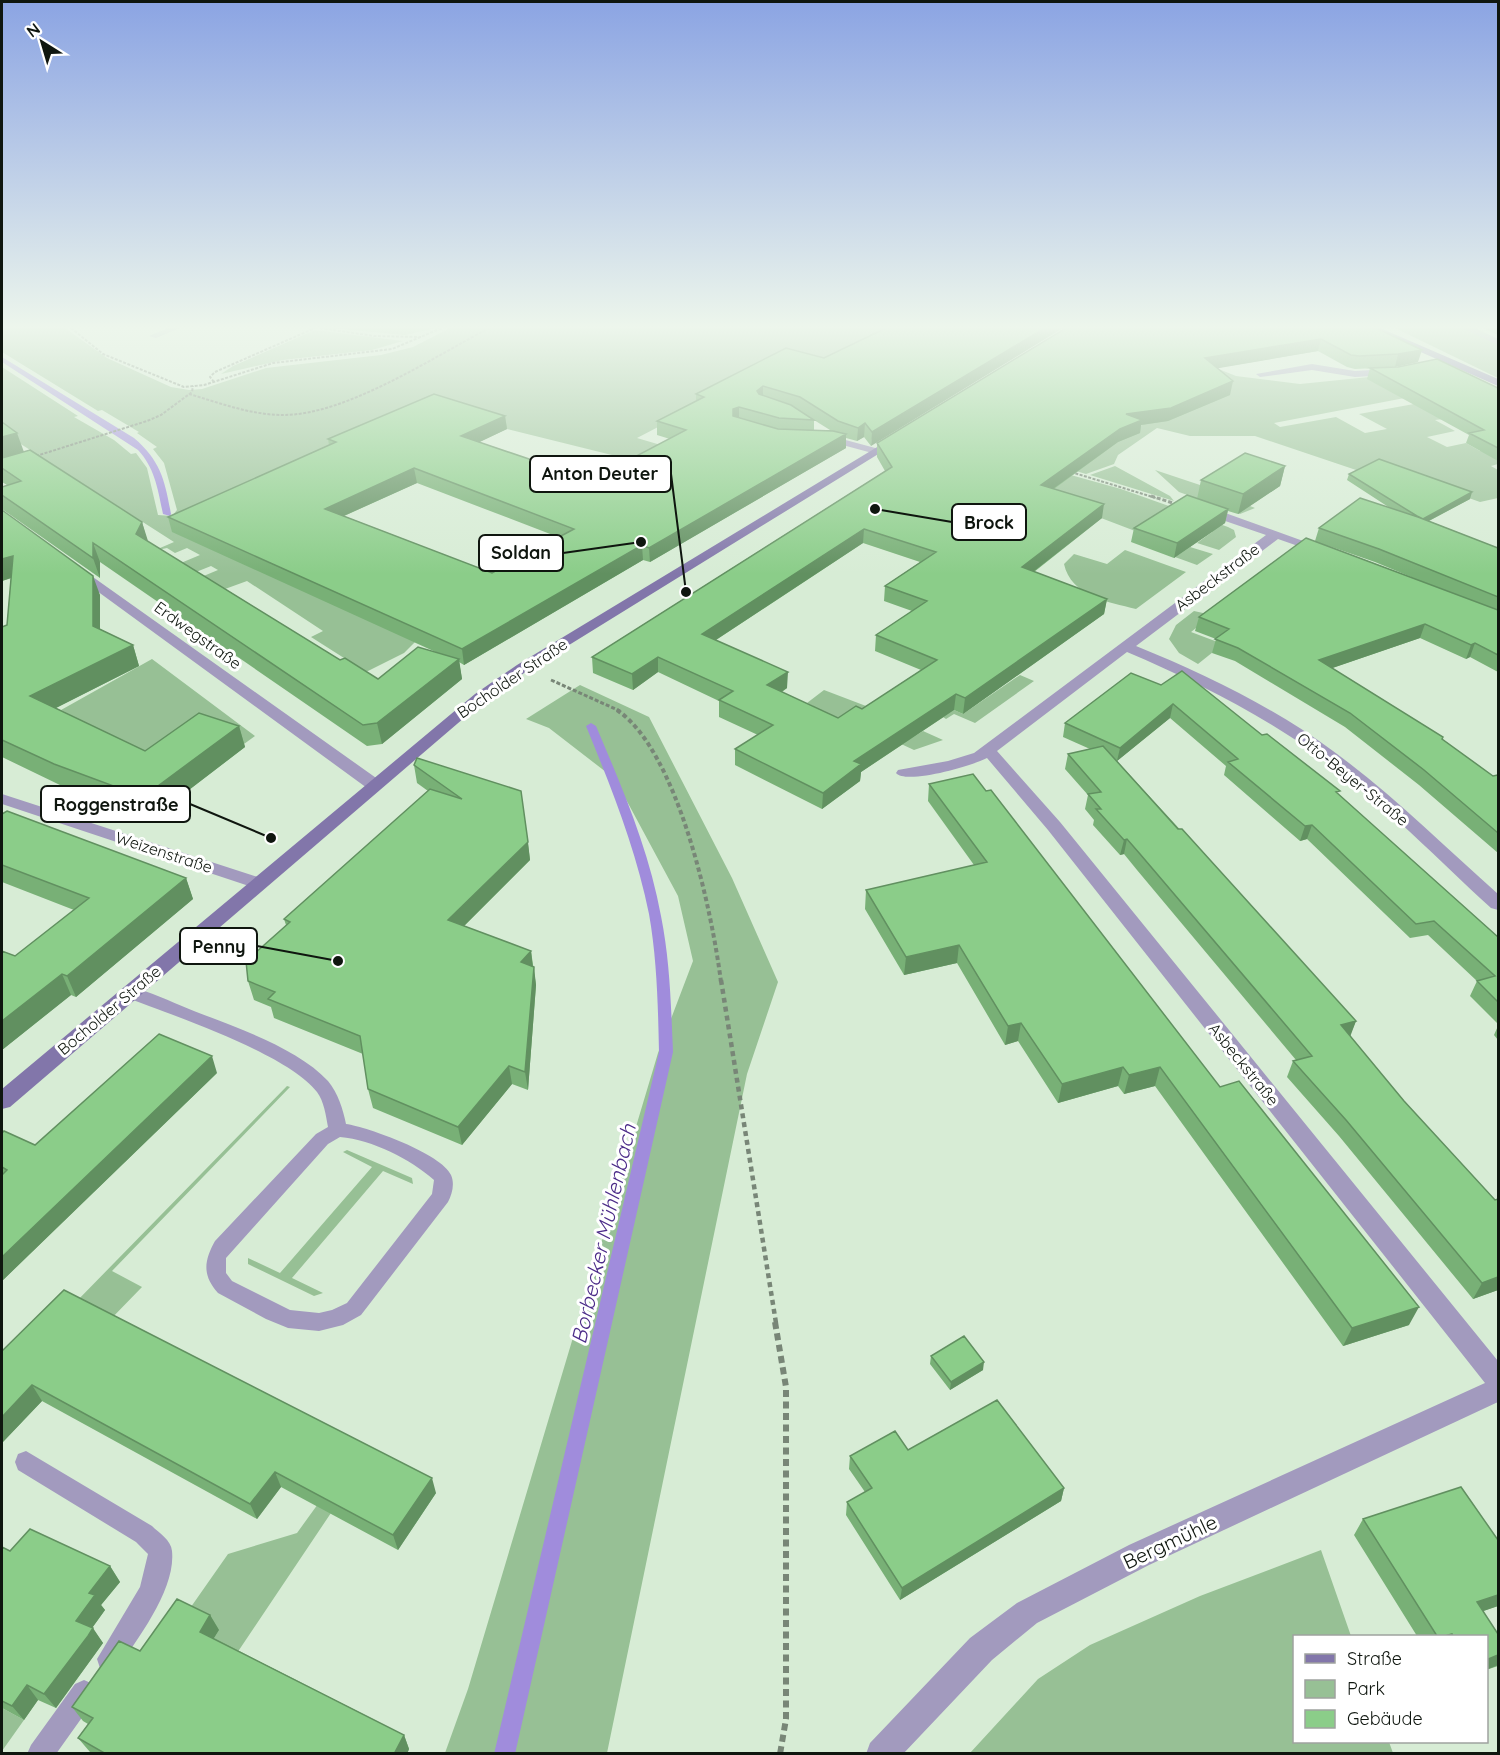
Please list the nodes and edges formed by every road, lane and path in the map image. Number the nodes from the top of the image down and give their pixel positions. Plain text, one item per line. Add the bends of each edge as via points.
1 (167, 410) edge
2 (243, 410) edge
3 (323, 410) edge
4 (912, 429) edge
5 (816, 433) edge
6 (876, 451) junction
7 (25, 459) edge
8 (1069, 471) edge
9 (1189, 504) joint
10 (1275, 535) junction
11 (1336, 556) edge
12 (68, 564) edge
13 (1127, 647) junction
14 (522, 668) junction
15 (988, 750) junction
16 (904, 773) dead end
17 (373, 784) junction
18 (2, 799) edge
19 (258, 883) junction
20 (1498, 904) edge
21 (129, 992) junction
22 (2, 1101) edge
23 (338, 1130) junction
24 (1496, 1393) edge
25 (26, 1462) dead end
26 (40, 1754) edge
27 (780, 1754) edge
28 (881, 1754) edge

1 - 7 path via 147,421
2 - 3 path via 283,415
4 - 6 main road, Bocholder Straße
5 - 6 lane
6 - 14 main road, Bocholder Straße
8 - 9 path via 1170,503
9 - 10 street, Asbeckstraße
10 - 11 street, Asbeckstraße
10 - 13 street, Asbeckstraße
12 - 17 street, Erdwegstraße
13 - 15 street, Asbeckstraße
13 - 20 street, Otto-Beyer-Straße via 1216,686 1314,745 1379,797
14 - 17 main road, Bocholder Straße via 459,713
14 - 27 path via 610,705 636,724 666,775 704,883 723,980 731,1052 786,1387 786,1719
15 - 16 street, Asbeckstraße via 961,763
15 - 24 street, Asbeckstraße via 1054,826
17 - 19 main road, Bocholder Straße
18 - 19 street, Weizenstraße
19 - 21 main road, Bocholder Straße
21 - 22 main road, Bocholder Straße
21 - 23 lane via 304,1069 323,1088 333,1106
23 - 23 lane via 322,1139 215,1258 214,1268 225,1287 306,1324 340,1318 354,1309 441,1197 444,1187 442,1177 428,1164 355,1132
24 - 28 street, Bergmühle via 1139,1555 1027,1613 981,1649
25 - 26 lane via 144,1534 159,1550 158,1573 149,1596

